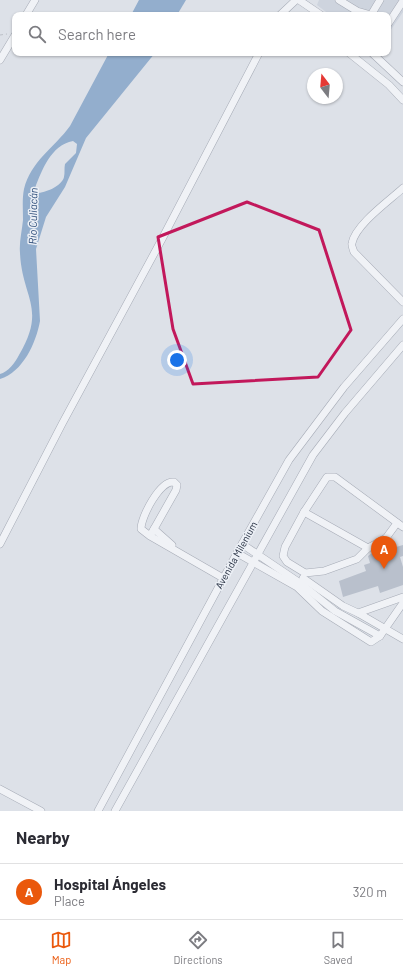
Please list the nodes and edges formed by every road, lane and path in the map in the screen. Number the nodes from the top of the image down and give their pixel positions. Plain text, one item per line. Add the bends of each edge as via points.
1 (35, 0) edge
2 (296, 0) edge
3 (299, 0) edge
4 (340, 0) edge
5 (380, 0) edge
6 (403, 2) edge
7 (28, 12) edge
8 (283, 12) edge
9 (317, 12) edge
10 (360, 12) edge
11 (373, 12) edge
12 (391, 20) edge
13 (12, 40) edge
14 (257, 56) edge
15 (354, 56) edge
16 (375, 56) edge
17 (0, 60) edge
18 (403, 82) edge
19 (403, 100) edge
20 (403, 188) edge
21 (403, 302) edge
22 (403, 319) edge
23 (403, 345) edge
24 (304, 512) junction
25 (400, 525) edge
26 (154, 529) junction
27 (150, 536) junction
28 (0, 544) edge
29 (242, 544) junction
30 (368, 548) junction
31 (237, 553) junction
32 (257, 553) junction
33 (181, 554) junction
34 (253, 561) junction
35 (223, 578) junction
36 (301, 580) junction
37 (403, 597) edge
38 (403, 603) edge
39 (358, 613) junction
40 (385, 629) junction
41 (403, 639) edge
42 (0, 789) edge
43 (41, 811) edge
44 (98, 811) edge
45 (115, 811) edge

1 - 7 street
2 - 8 street
3 - 9 street
4 - 10 street
5 - 11 street
6 - 12 street
13 - 17 street
14 - 28 street
15 - 19 street
16 - 18 street
20 - 21 street via 365,222 351,244 354,252
22 - 29 street, Avenida Milenium via 344,387 302,442
23 - 32 street, Avenida Milenium via 313,455
24 - 25 street via 324,480 330,476 335,477
24 - 30 street
24 - 36 street via 285,547 283,556
25 - 30 street via 386,538
26 - 27 street
26 - 27 street via 177,488 172,481 159,490 142,522 141,528
26 - 33 street
27 - 33 street
29 - 31 street, Avenida Milenium
29 - 32 street
30 - 36 street via 357,559
31 - 34 street
31 - 35 street, Avenida Milenium
32 - 34 street, Avenida Milenium
32 - 36 street
33 - 35 street
34 - 36 street
34 - 45 street, Avenida Milenium
35 - 44 street, Avenida Milenium
36 - 39 street
36 - 40 street via 335,611 380,636
37 - 39 street
38 - 40 street
39 - 40 street
40 - 41 street
42 - 43 street

